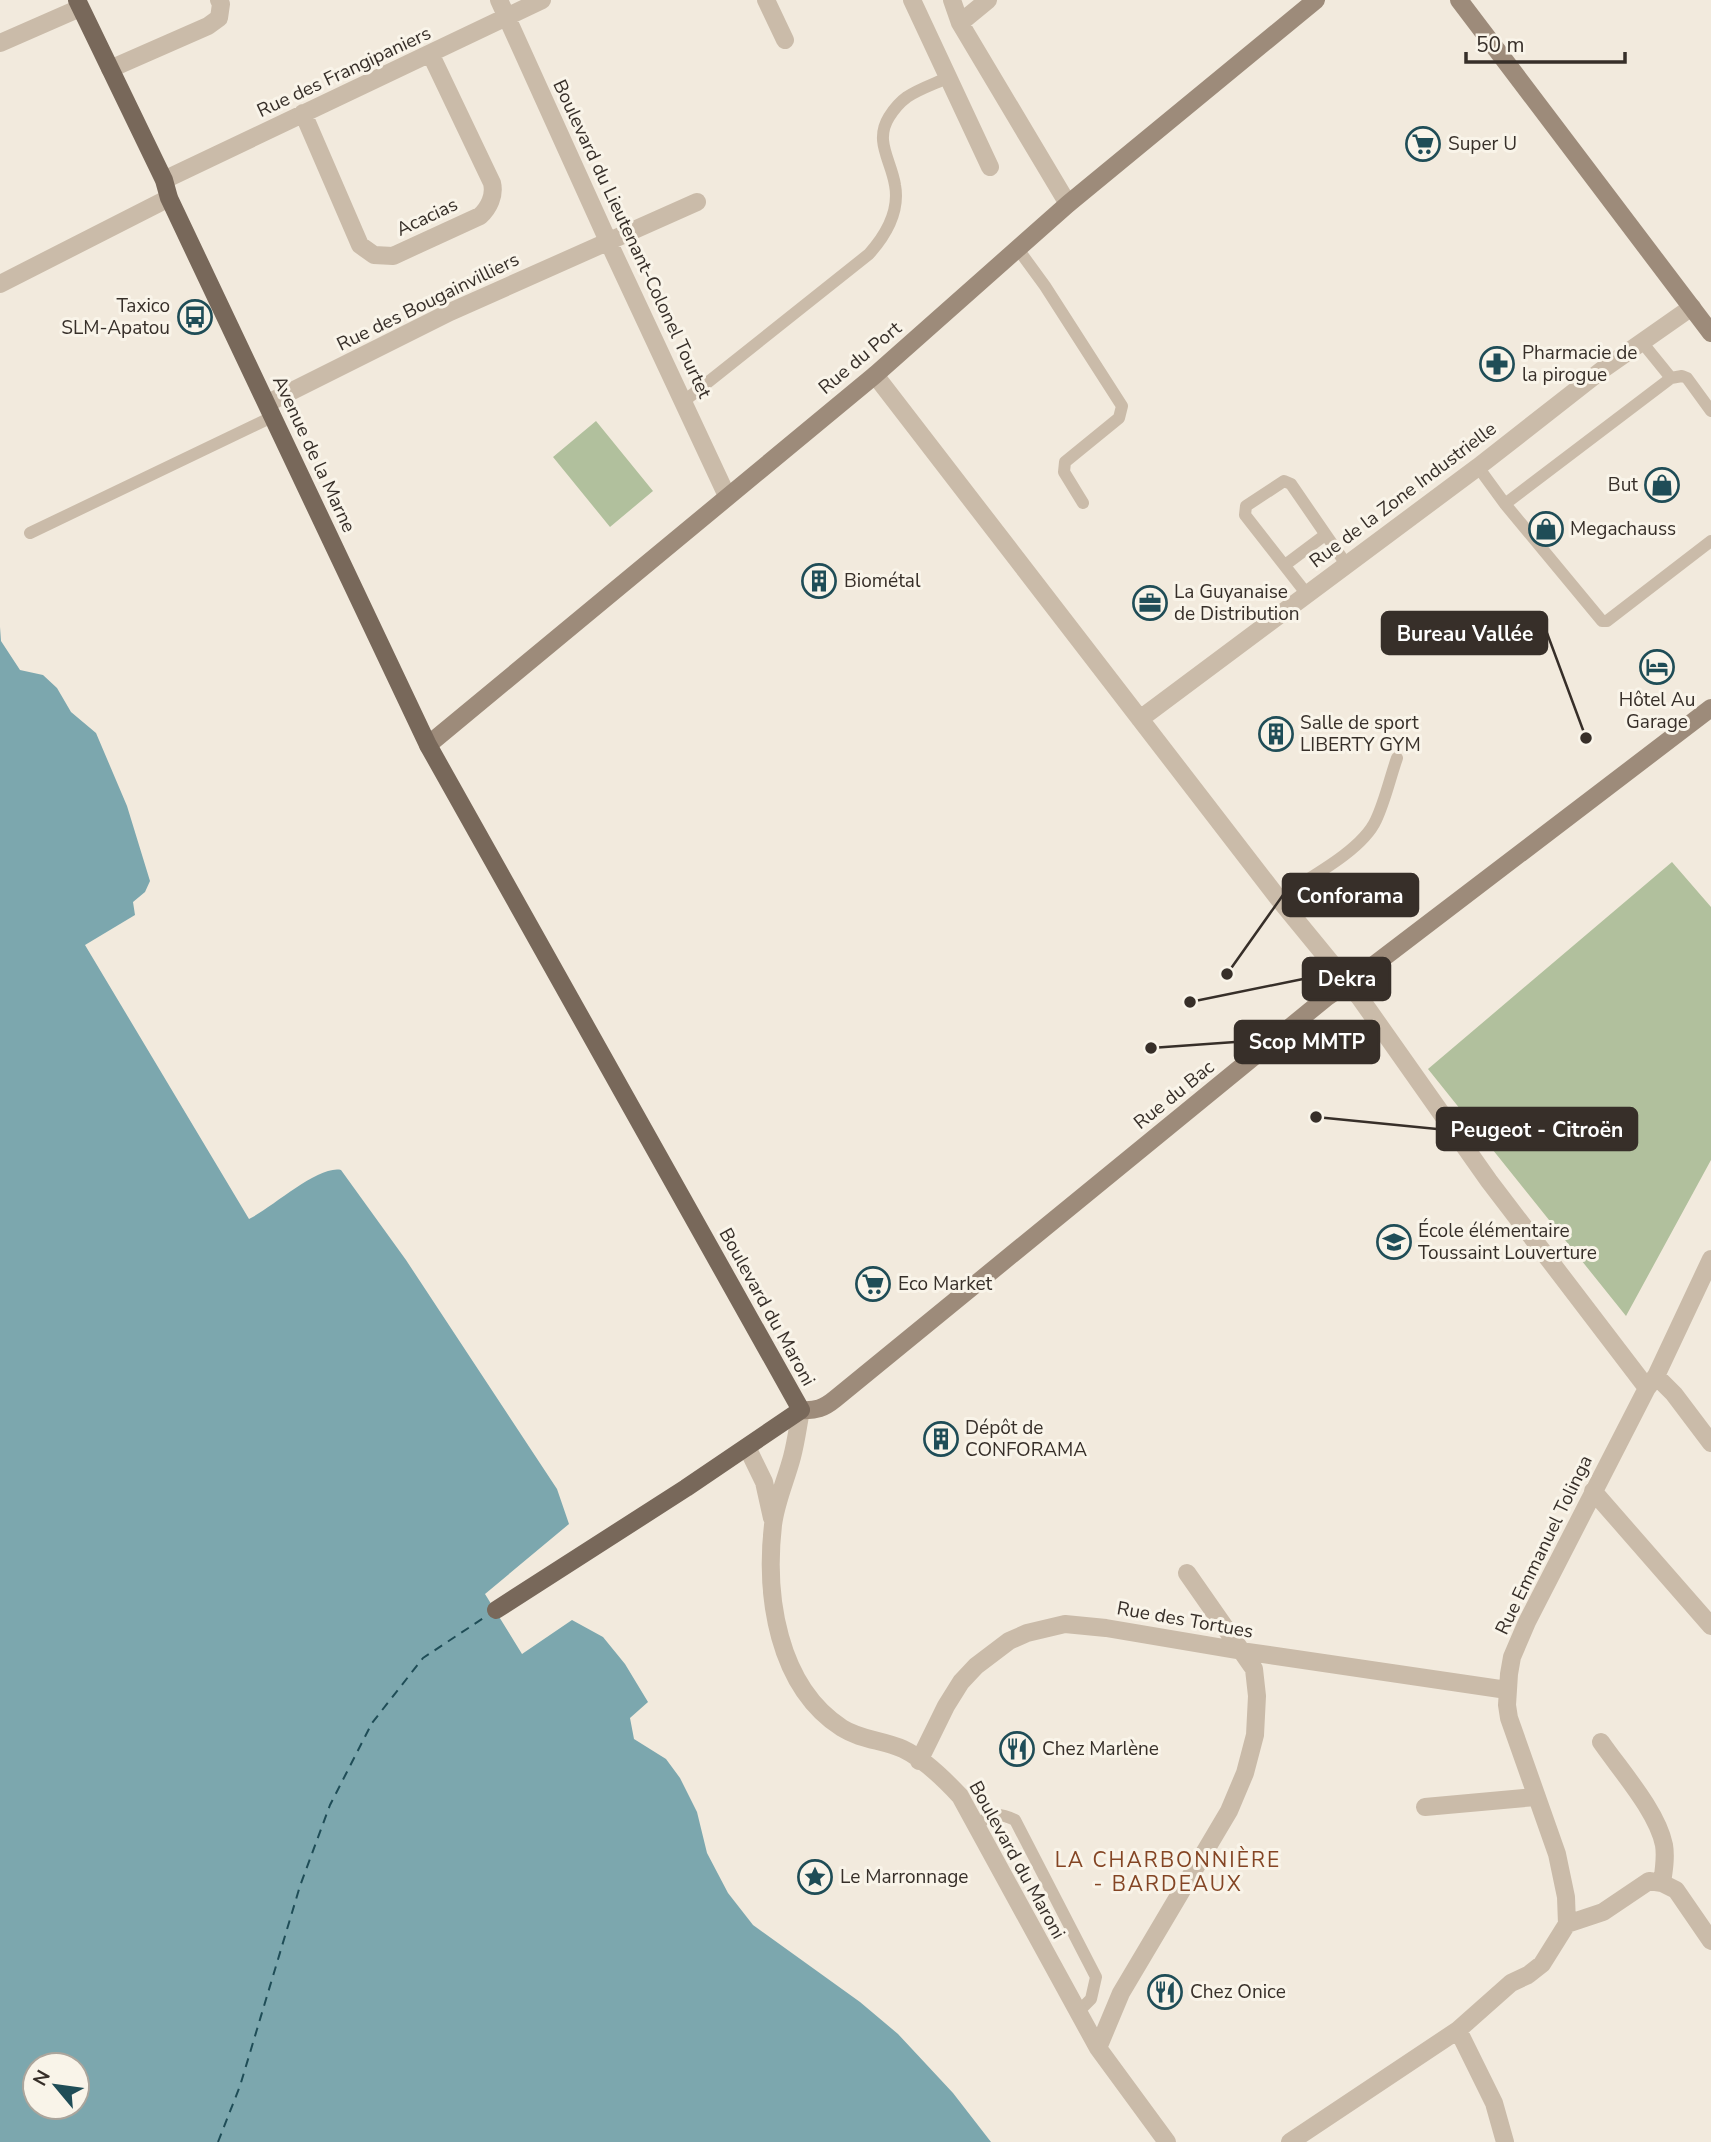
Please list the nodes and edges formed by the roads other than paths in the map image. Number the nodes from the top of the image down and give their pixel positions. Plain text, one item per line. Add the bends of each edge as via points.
1 (219, 0) edge
2 (499, 0) edge
3 (542, 0) edge
4 (766, 0) edge
5 (912, 0) edge
6 (952, 0) edge
7 (988, 0) edge
8 (1316, 0) edge
9 (1459, 0) edge
10 (78, 4) edge
11 (508, 16) junction
12 (960, 23) junction
13 (785, 40) dead end
14 (0, 43) edge
15 (431, 55) junction
16 (110, 69) junction
17 (947, 78) junction
18 (303, 113) junction
19 (990, 167) dead end
20 (166, 189) junction
21 (697, 202) dead end
22 (1068, 204) junction
23 (608, 241) junction
24 (1018, 249) junction
25 (0, 284) edge
26 (1692, 307) junction
27 (1711, 333) edge
28 (1641, 341) junction
29 (875, 374) junction
30 (1671, 378) junction
31 (683, 402) junction
32 (271, 410) junction
33 (1711, 411) edge
34 (1478, 467) junction
35 (727, 496) junction
36 (1083, 503) dead end
37 (1505, 504) junction
38 (30, 533) dead end
39 (1325, 535) junction
40 (1711, 541) edge
41 (1346, 564) junction
42 (1284, 565) junction
43 (1306, 593) junction
44 (1711, 708) edge
45 (1140, 719) junction
46 (428, 745) junction
47 (1397, 758) dead end
48 (1278, 898) junction
49 (1346, 983) junction
50 (1711, 1259) edge
51 (1651, 1382) junction
52 (801, 1410) junction
53 (1711, 1443) edge
54 (747, 1447) junction
55 (1593, 1491) junction
56 (773, 1525) junction
57 (1188, 1573) dead end
58 (496, 1610) dead end
59 (1711, 1626) edge
60 (1242, 1651) junction
61 (1507, 1690) junction
62 (1601, 1742) dead end
63 (919, 1761) junction
64 (1536, 1797) junction
65 (1425, 1807) dead end
66 (977, 1824) junction
67 (1662, 1883) junction
68 (1567, 1924) junction
69 (1711, 1941) edge
70 (1077, 2013) junction
71 (1458, 2030) junction
72 (1098, 2048) junction
73 (1167, 2142) edge
74 (1290, 2142) edge
75 (1505, 2142) edge

1 - 16 street via 219,18 208,26
2 - 11 street, Boulevard du Lieutenant-Colonel Tourtet
3 - 11 street, Rue des Frangipaniers
4 - 13 street
5 - 17 street
6 - 12 street
7 - 12 street
8 - 22 street, Rue du Port
9 - 26 street
10 - 14 street
10 - 16 main road, Avenue de la Marne
11 - 15 street, Rue des Frangipaniers
11 - 23 street, Boulevard du Lieutenant-Colonel Tourtet
12 - 22 street
15 - 18 street, Rue des Frangipaniers
15 - 18 street, Acacias via 493,189 488,208 480,216 405,250 388,257 360,245
16 - 20 main road, Avenue de la Marne
17 - 19 street
17 - 31 lane via 906,97 885,124 882,143 895,201 893,217 880,242
18 - 20 street, Rue des Frangipaniers
20 - 25 street, Rue des Frangipaniers
20 - 32 main road, Avenue de la Marne
21 - 23 street, Rue des Bougainvilliers
22 - 24 street, Rue du Port
23 - 31 street, Boulevard du Lieutenant-Colonel Tourtet
23 - 32 street, Rue des Bougainvilliers via 450,312
24 - 29 street, Rue du Port
24 - 36 lane via 1122,406 1119,418 1065,462 1064,472
26 - 27 street
26 - 28 street, Rue de la Zone Industrielle
28 - 30 lane
28 - 34 street, Rue de la Zone Industrielle
29 - 35 street, Rue du Port
29 - 45 street
30 - 33 lane via 1687,378
30 - 37 lane
31 - 35 street, Boulevard du Lieutenant-Colonel Tourtet
32 - 38 lane
32 - 46 main road, Avenue de la Marne
34 - 37 lane
34 - 41 street, Rue de la Zone Industrielle
35 - 46 street, Rue du Port
37 - 40 lane via 1602,621
39 - 41 lane
39 - 42 lane
39 - 42 lane via 1288,482 1246,506 1245,515
41 - 43 street, Rue de la Zone Industrielle
42 - 43 lane
43 - 45 street, Rue de la Zone Industrielle
44 - 49 street, Rue du Bac
45 - 48 street
46 - 52 main road, Boulevard du Maroni
47 - 48 lane via 1376,822 1345,853
48 - 49 street
49 - 51 street via 1489,1181
49 - 52 street, Rue du Bac via 856,1383 823,1408
50 - 51 street, Rue Emmanuel Tolinga
51 - 53 street
51 - 55 street, Rue Emmanuel Tolinga
52 - 54 main road
52 - 56 street, Boulevard du Maroni
54 - 56 street via 764,1482
54 - 58 main road
55 - 59 street
55 - 61 street, Rue Emmanuel Tolinga via 1527,1622 1512,1657
56 - 63 street, Boulevard du Maroni via 775,1610 794,1674 816,1704 844,1728 904,1749
57 - 60 street
60 - 61 street, Rue des Tortues
60 - 63 street, Rue des Tortues via 1085,1625 1065,1624 1027,1633 991,1653 961,1682
60 - 72 street via 1254,1670 1257,1696 1255,1735 1245,1773 1223,1822 1121,1993
61 - 64 street, Rue Emmanuel Tolinga via 1513,1734
62 - 67 street via 1661,1832
63 - 66 street, Boulevard du Maroni via 944,1777
64 - 65 street
64 - 68 street, Rue Emmanuel Tolinga via 1557,1854
66 - 70 street, Boulevard du Maroni
66 - 70 lane via 992,1815 1015,1820 1096,1976 1091,1999
67 - 68 street via 1649,1881 1603,1912
67 - 69 street via 1676,1890
68 - 71 street via 1542,1964 1511,1983
70 - 72 street, Boulevard du Maroni
71 - 74 street
71 - 75 street via 1494,2103
72 - 73 street, Boulevard du Maroni

